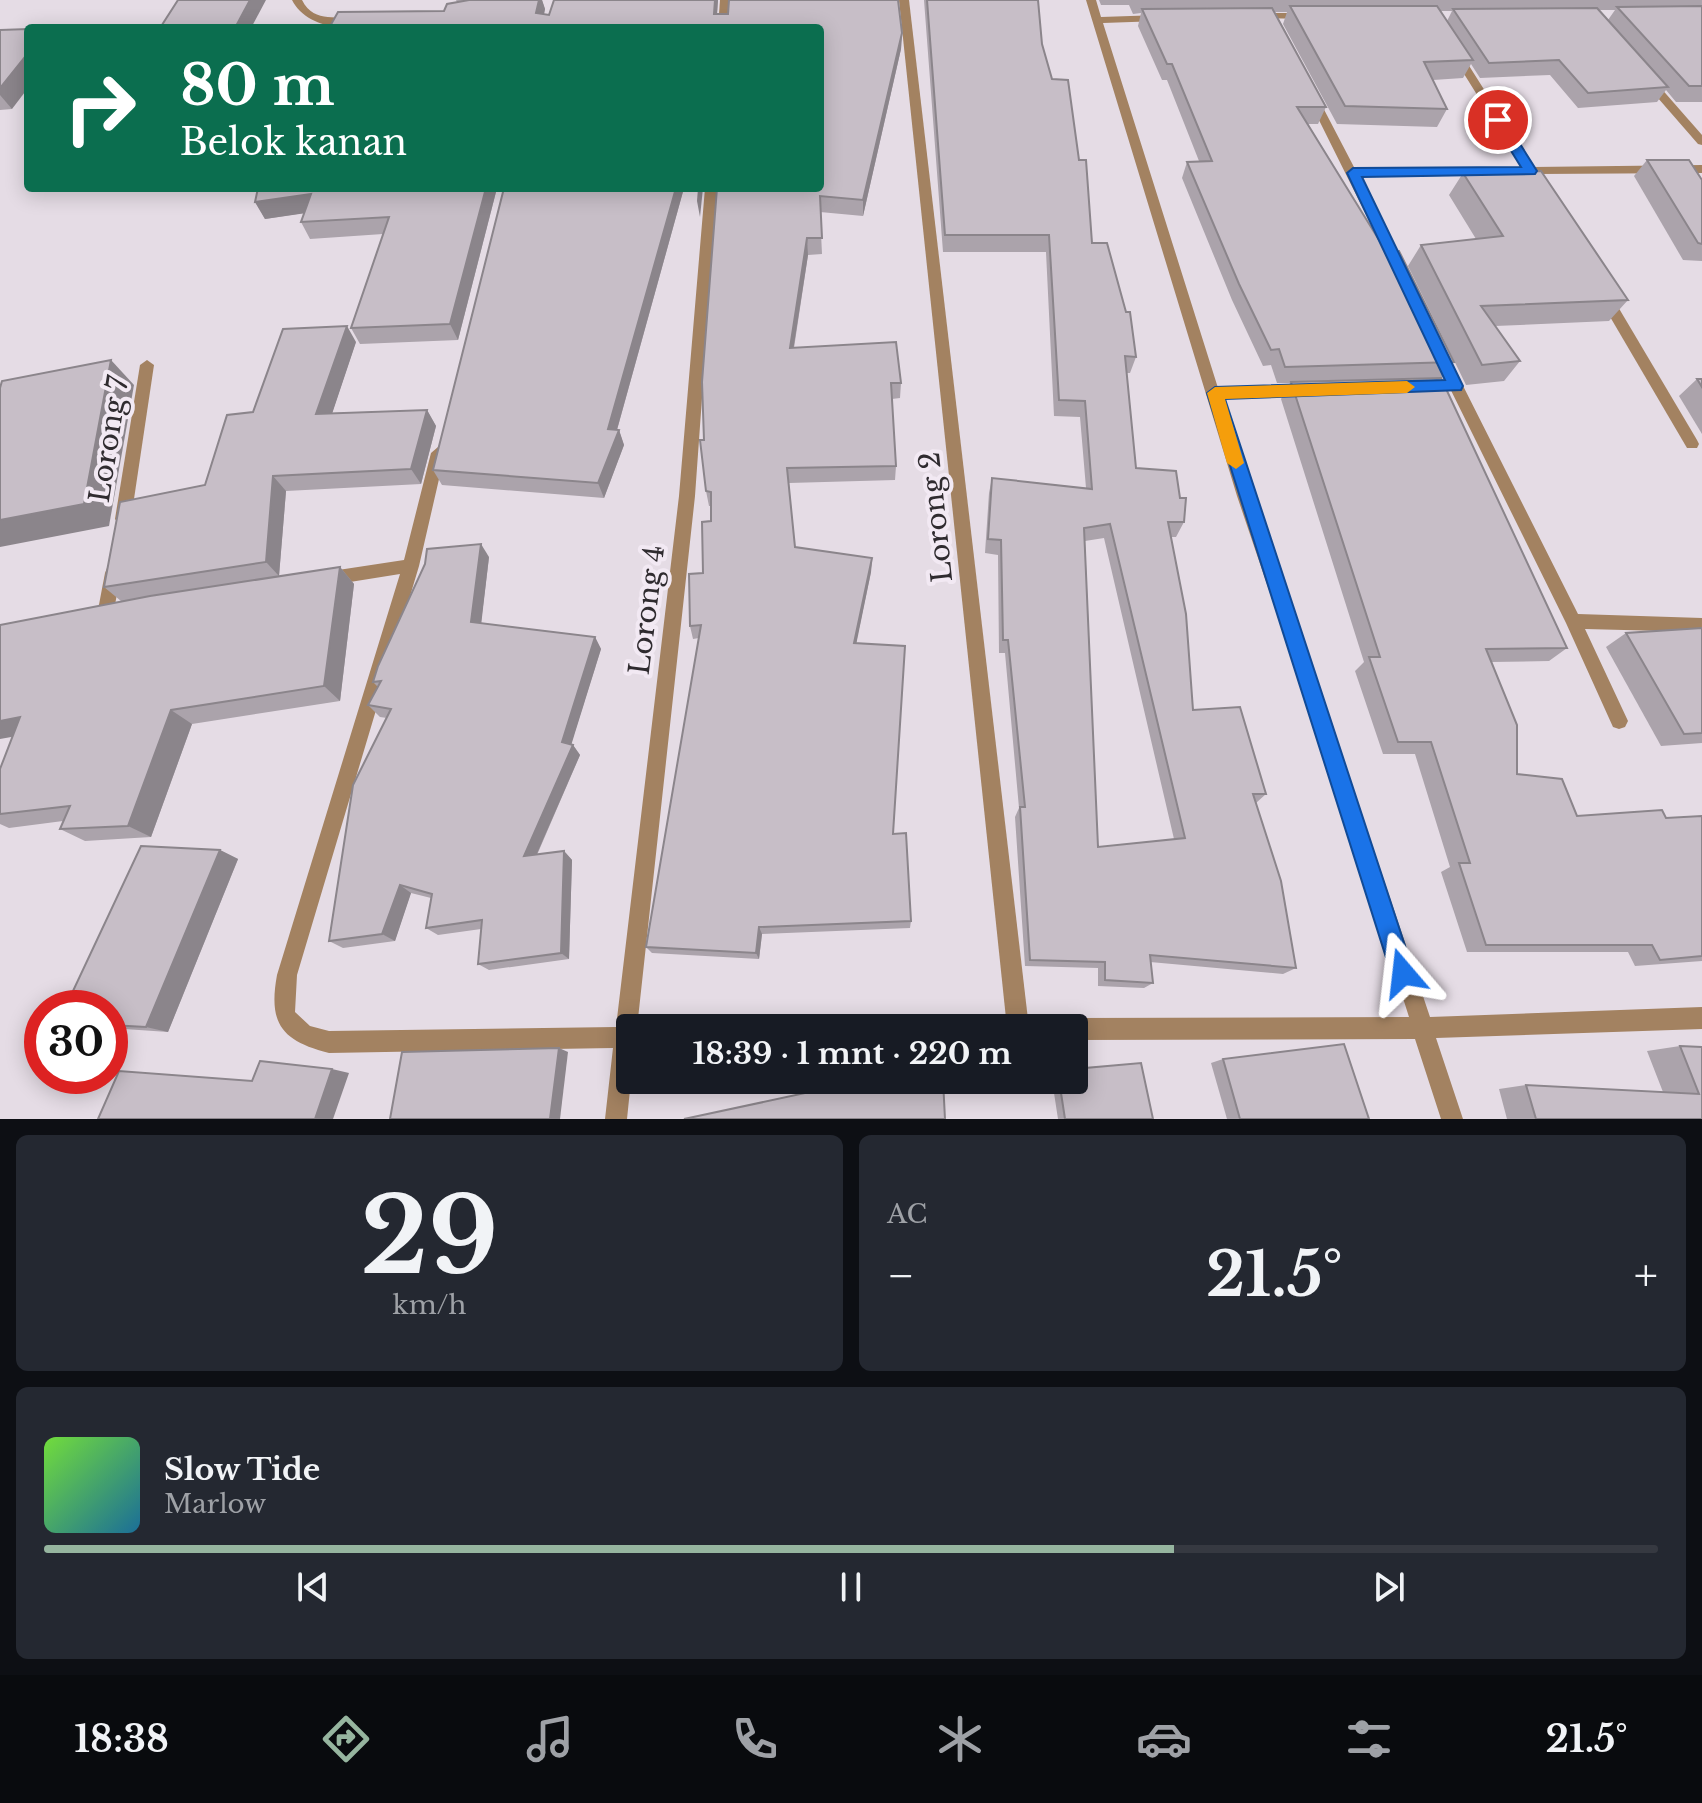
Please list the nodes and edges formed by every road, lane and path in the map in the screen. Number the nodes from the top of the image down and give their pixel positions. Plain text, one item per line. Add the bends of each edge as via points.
1 (297, 0) edge
2 (725, 0) edge
3 (904, 0) edge
4 (1091, 0) edge
5 (1239, 16) edge
6 (1270, 16) junction
7 (1314, 16) edge
8 (1176, 18) edge
9 (1098, 20) junction
10 (365, 22) edge
11 (723, 24) edge
12 (1277, 29) edge
13 (1450, 43) edge
14 (1643, 75) edge
15 (1305, 81) edge
16 (1702, 142) edge
17 (1702, 169) edge
18 (1531, 171) junction
19 (1353, 173) junction
20 (711, 192) edge
21 (1547, 199) edge
22 (1595, 281) edge
23 (1408, 286) edge
24 (1435, 343) edge
25 (147, 365) dead end
26 (1320, 390) edge
27 (1215, 393) junction
28 (441, 441) edge
29 (1692, 444) dead end
30 (411, 566) junction
31 (305, 582) edge
32 (130, 610) edge
33 (1573, 621) junction
34 (1702, 625) edge
35 (1619, 721) dead end
36 (630, 1014) edge
37 (1016, 1014) edge
38 (1702, 1018) edge
39 (1420, 1028) junction
40 (1088, 1029) edge
41 (616, 1037) edge
42 (619, 1094) edge
43 (616, 1119) edge
44 (1452, 1119) edge

1 - 10 street via 305,15 319,21
2 - 11 street
3 - 37 street, Lorong 2
4 - 9 street
5 - 6 street
6 - 7 street
6 - 12 street
8 - 9 street
9 - 27 street
13 - 18 street
14 - 16 street
15 - 19 street
17 - 18 street
18 - 19 street
18 - 21 street
19 - 23 street
20 - 36 street, Lorong 4 via 687,496
22 - 29 street
24 - 33 street via 1448,386
25 - 32 street, Lorong 7 via 117,548 97,616
26 - 27 street
27 - 39 street
28 - 30 street
30 - 31 street
30 - 41 street via 287,975 282,999 287,1022 304,1037 329,1042
33 - 34 street
33 - 35 street
38 - 39 street
39 - 40 street
39 - 44 street
42 - 43 street, Lorong 4

